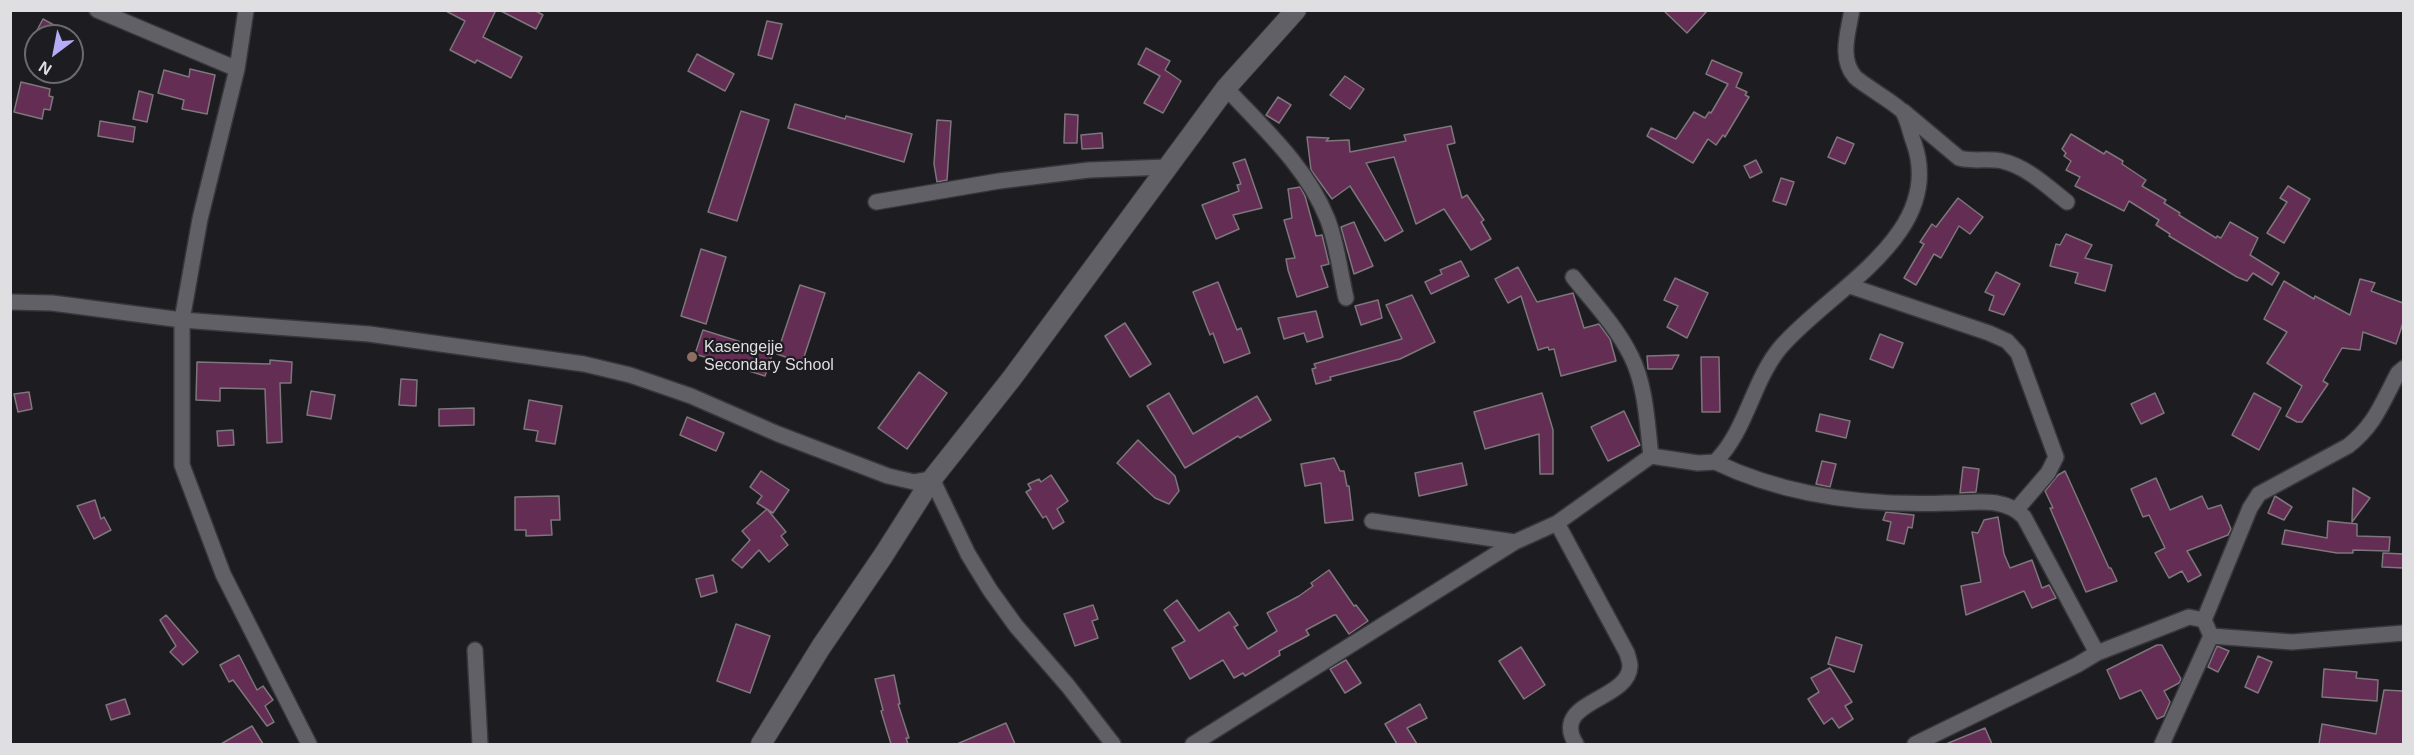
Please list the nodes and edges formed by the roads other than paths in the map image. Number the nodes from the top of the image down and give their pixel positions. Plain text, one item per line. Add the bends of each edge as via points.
1 (97, 10) edge
2 (246, 10) edge
3 (1296, 10) edge
4 (1852, 10) edge
5 (237, 69) junction
6 (1226, 88) junction
7 (1903, 111) junction
8 (1167, 167) junction
9 (876, 202) dead end
10 (2067, 202) dead end
11 (1573, 277) dead end
12 (1850, 286) junction
13 (1346, 298) dead end
14 (10, 302) edge
15 (182, 320) junction
16 (2403, 368) edge
17 (1651, 456) junction
18 (1715, 462) junction
19 (932, 479) junction
20 (2017, 509) junction
21 (1372, 521) dead end
22 (1557, 523) junction
23 (1515, 542) junction
24 (2204, 620) junction
25 (2403, 633) edge
26 (2211, 636) junction
27 (475, 650) dead end
28 (2097, 653) junction
29 (309, 744) edge
30 (480, 744) edge
31 (761, 744) edge
32 (1113, 744) edge
33 (1193, 744) edge
34 (1576, 744) edge
35 (1915, 744) edge
36 (2162, 744) edge

1 - 5 street
2 - 5 street
3 - 6 street
4 - 7 street via 1846,50 1849,70 1866,87
5 - 15 street via 200,219
6 - 8 street
6 - 13 street via 1311,184 1328,219
7 - 10 street via 1959,158 2004,161
7 - 12 street via 1917,153 1920,177 1914,202 1888,247
8 - 9 street via 1089,170
8 - 19 street via 1012,378
11 - 17 street via 1632,357 1642,389
12 - 18 street via 1778,351 1729,448
12 - 20 street via 1989,333 2007,341 2018,352 2056,457 2049,473
14 - 15 street via 52,303
15 - 19 street via 369,334 584,364 691,396 880,473 914,482
15 - 29 street via 182,465 223,574
16 - 24 street via 2372,424 2360,436 2259,494 2250,507
17 - 18 street
17 - 22 street
18 - 20 street via 1774,486 1821,495 1902,505 1999,502
19 - 31 street
19 - 32 street via 990,590
20 - 28 street
21 - 23 street
22 - 23 street
22 - 34 street via 1627,652 1630,667 1619,684 1574,717 1569,734
23 - 33 street
24 - 26 street
24 - 28 street via 2189,617
25 - 26 street via 2292,642
26 - 36 street
27 - 30 street
28 - 35 street

